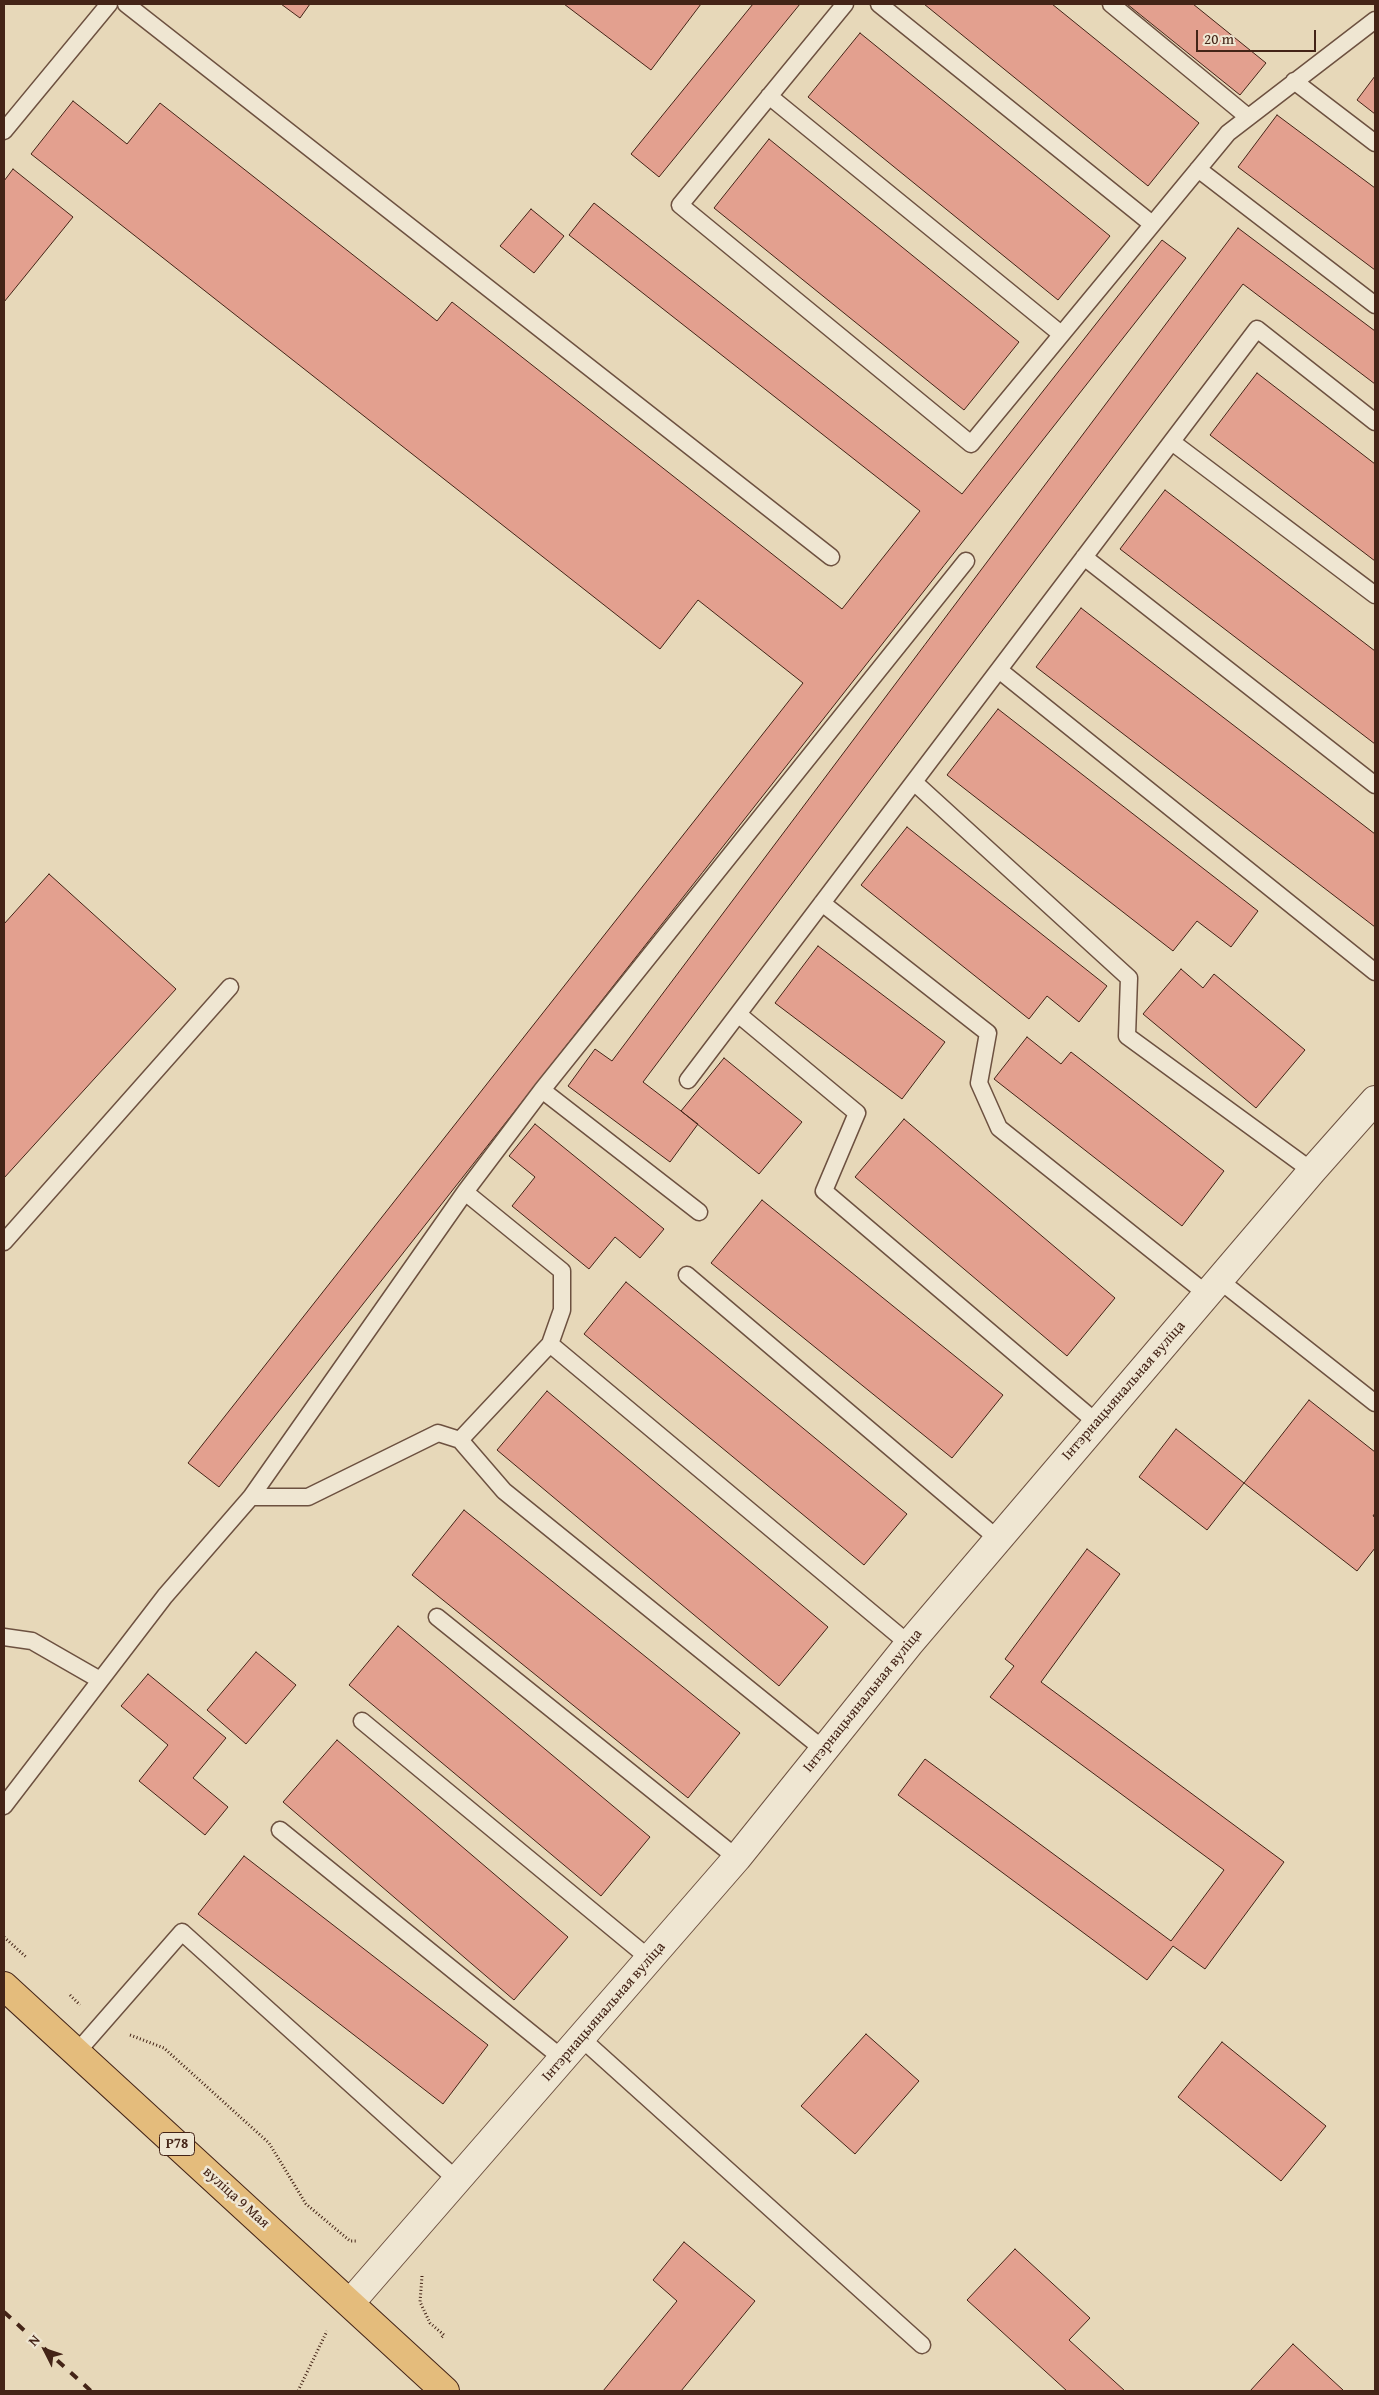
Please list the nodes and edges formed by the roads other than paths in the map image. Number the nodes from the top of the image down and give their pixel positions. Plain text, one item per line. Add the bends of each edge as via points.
1 (109, 4) edge
2 (126, 4) edge
3 (845, 4) edge
4 (879, 4) edge
5 (1111, 4) edge
6 (1375, 20) edge
7 (1294, 81) junction
8 (769, 96) junction
9 (1248, 117) junction
10 (4, 131) edge
11 (1375, 143) edge
12 (1198, 169) junction
13 (1152, 224) junction
14 (1375, 305) edge
15 (1061, 334) junction
16 (1375, 422) edge
17 (1172, 442) junction
18 (832, 557) dead end
19 (1084, 557) junction
20 (966, 561) dead end
21 (1375, 595) edge
22 (999, 670) junction
23 (914, 782) junction
24 (1375, 786) edge
25 (822, 903) junction
26 (1375, 972) edge
27 (230, 987) dead end
28 (738, 1014) junction
29 (688, 1080) dead end
30 (542, 1090) junction
31 (1375, 1100) edge
32 (1312, 1170) junction
33 (465, 1192) junction
34 (699, 1212) dead end
35 (4, 1242) edge
36 (687, 1275) dead end
37 (1213, 1287) junction
38 (550, 1344) junction
39 (1375, 1403) edge
40 (1096, 1422) junction
41 (460, 1440) junction
42 (251, 1497) junction
43 (998, 1539) junction
44 (437, 1618) dead end
45 (4, 1638) edge
46 (909, 1644) junction
47 (100, 1680) junction
48 (362, 1722) dead end
49 (823, 1750) junction
50 (4, 1806) edge
51 (280, 1830) dead end
52 (737, 1858) junction
53 (650, 1960) junction
54 (4, 1986) edge
55 (581, 2038) junction
56 (77, 2052) junction
57 (563, 2059) junction
58 (457, 2180) junction
59 (351, 2302) junction
60 (922, 2345) dead end
61 (445, 2391) edge

1 - 10 lane
2 - 18 lane
3 - 8 lane
4 - 13 lane
5 - 9 lane
6 - 7 lane
7 - 9 lane
7 - 11 lane
8 - 15 lane
8 - 15 lane via 680,205 971,444
9 - 12 lane via 1228,133
12 - 13 lane
12 - 14 lane
13 - 15 lane
16 - 17 lane via 1257,329
17 - 19 lane
17 - 21 lane
19 - 22 lane
19 - 24 lane
20 - 30 lane
22 - 23 lane
22 - 26 lane
23 - 25 lane
23 - 32 lane via 1129,978 1127,1036
25 - 28 lane
25 - 37 lane via 988,1033 978,1083 999,1128
27 - 35 lane
28 - 29 lane
28 - 40 lane via 857,1113 824,1191
30 - 33 lane
30 - 34 lane
31 - 32 street, Інтэрнацыянальная вуліца
32 - 37 street, Інтэрнацыянальная вуліца
33 - 38 lane via 562,1270 562,1310
33 - 42 lane
36 - 43 lane
37 - 39 lane
37 - 40 street, Інтэрнацыянальная вуліца
38 - 41 lane
38 - 46 lane
40 - 43 street, Інтэрнацыянальная вуліца
41 - 42 lane via 438,1433 308,1497
41 - 49 lane via 504,1491
42 - 47 lane via 165,1596
43 - 46 street, Інтэрнацыянальная вуліца
44 - 52 lane
45 - 47 lane via 32,1641
46 - 49 street, Інтэрнацыянальная вуліца
47 - 50 lane
48 - 53 lane
49 - 52 street, Інтэрнацыянальная вуліца
51 - 57 lane
52 - 53 street, Інтэрнацыянальная вуліца
53 - 55 street, Інтэрнацыянальная вуліца
54 - 56 main road, вуліца 9 Мая / Р78
55 - 57 street, Інтэрнацыянальная вуліца
55 - 60 lane
56 - 58 lane via 182,1932
56 - 59 main road, вуліца 9 Мая / Р78
57 - 58 street, Інтэрнацыянальная вуліца
58 - 59 street, Інтэрнацыянальная вуліца
59 - 61 main road, вуліца 9 Мая / Р78

